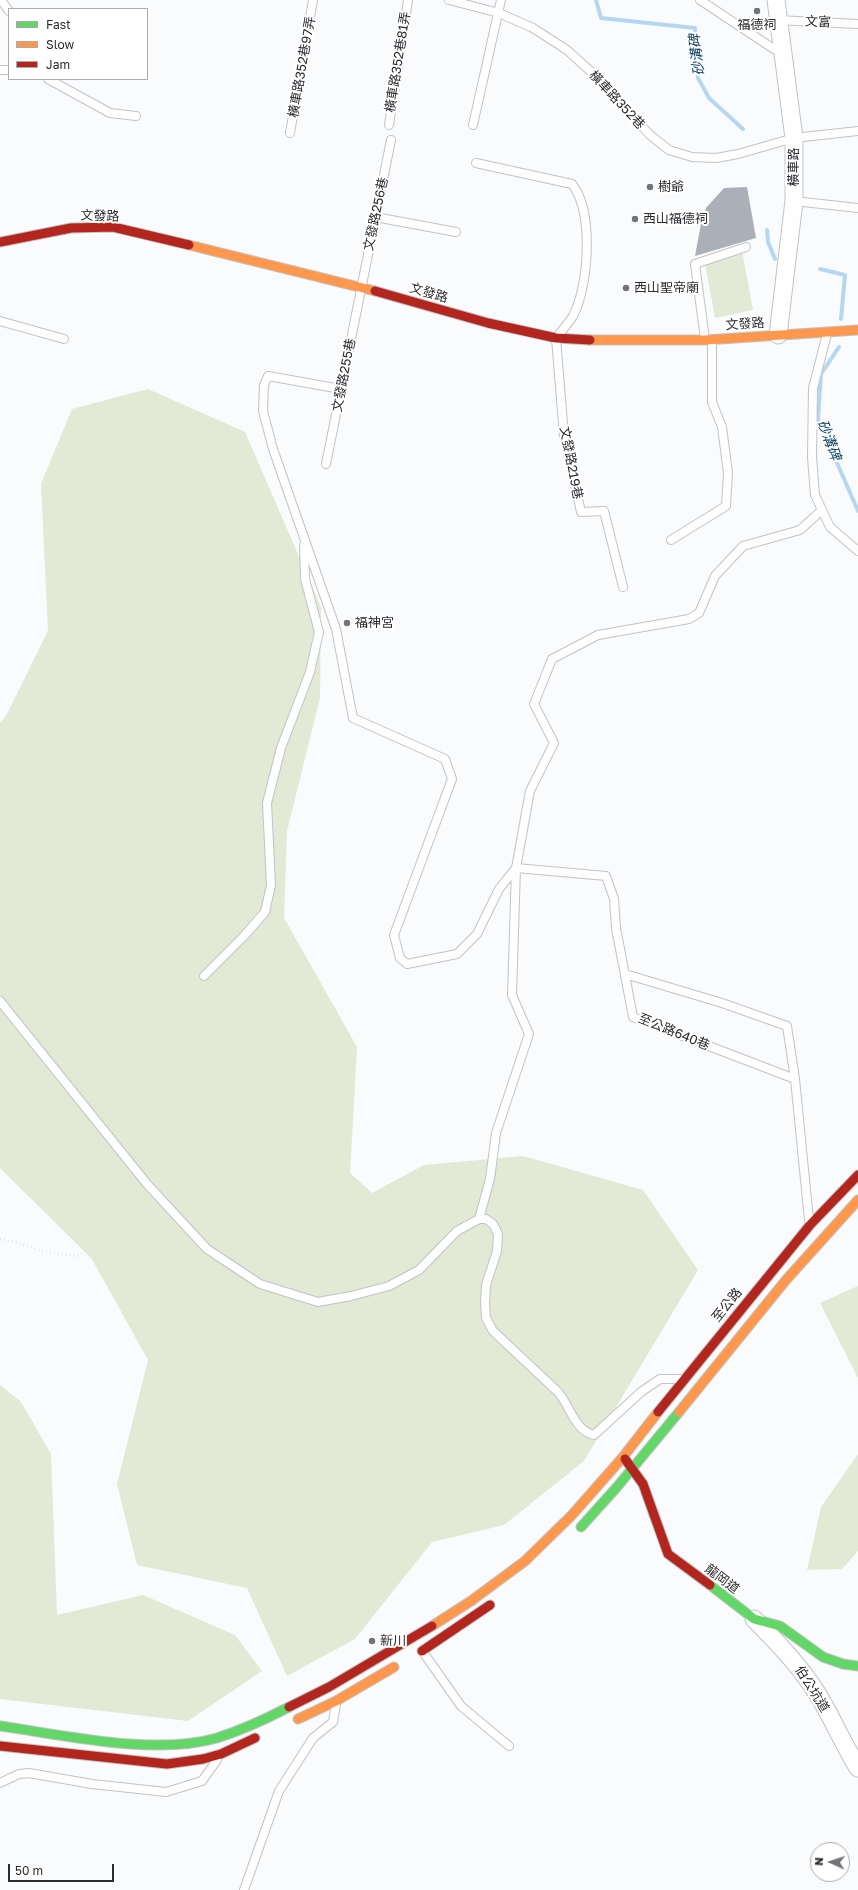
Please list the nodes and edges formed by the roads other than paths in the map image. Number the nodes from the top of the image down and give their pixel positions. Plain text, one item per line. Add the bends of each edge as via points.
1 (0, 0) edge
2 (313, 0) edge
3 (408, 0) edge
4 (449, 0) edge
5 (501, 0) edge
6 (700, 0) edge
7 (776, 0) edge
8 (8, 10) edge
9 (499, 13) junction
10 (777, 20) junction
11 (858, 24) edge
12 (783, 55) junction
13 (50, 80) edge
14 (136, 116) dead end
15 (389, 125) dead end
16 (473, 125) dead end
17 (858, 131) edge
18 (290, 133) dead end
19 (794, 138) junction
20 (391, 140) dead end
21 (476, 163) dead end
22 (794, 200) junction
23 (858, 208) edge
24 (375, 217) junction
25 (456, 232) dead end
26 (0, 242) edge
27 (746, 247) dead end
28 (361, 287) junction
29 (0, 321) edge
30 (858, 330) edge
31 (828, 331) junction
32 (778, 335) junction
33 (556, 338) junction
34 (64, 339) dead end
35 (708, 339) junction
36 (341, 389) junction
37 (326, 464) dead end
38 (822, 510) junction
39 (304, 539) junction
40 (671, 540) dead end
41 (858, 551) edge
42 (623, 587) dead end
43 (516, 868) junction
44 (625, 974) junction
45 (204, 976) dead end
46 (0, 1001) edge
47 (795, 1079) junction
48 (858, 1175) edge
49 (858, 1200) edge
50 (479, 1219) junction
51 (810, 1225) junction
52 (823, 1236) junction
53 (683, 1379) junction
54 (697, 1392) junction
55 (623, 1457) junction
56 (634, 1469) junction
57 (577, 1532) dead end
58 (498, 1599) dead end
59 (754, 1618) junction
60 (415, 1638) junction
61 (419, 1652) junction
62 (402, 1662) dead end
63 (858, 1666) edge
64 (329, 1687) junction
65 (336, 1701) junction
66 (286, 1724) dead end
67 (0, 1726) edge
68 (229, 1734) junction
69 (264, 1734) dead end
70 (0, 1746) edge
71 (509, 1746) dead end
72 (221, 1754) junction
73 (858, 1768) edge
74 (0, 1783) edge
75 (244, 1890) edge

1 - 8 lane
2 - 18 lane, 橫車路352巷97弄
3 - 15 lane, 橫車路352巷81弄
4 - 9 lane, 橫車路352巷
5 - 9 lane
6 - 12 lane
7 - 10 street, 橫車路
9 - 16 lane
9 - 19 lane, 橫車路352巷 via 534,28 567,50 598,78 650,135 669,150 692,157 716,158
10 - 11 lane, 文富
10 - 12 street, 橫車路
12 - 19 street, 橫車路
13 - 14 lane via 110,113
17 - 19 lane, 橫車路352巷
19 - 22 street, 橫車路
20 - 24 lane, 文發路256巷
21 - 33 lane via 572,184 579,193 586,228 586,273 573,316
22 - 23 lane
22 - 32 street, 橫車路
24 - 25 lane
24 - 28 lane, 文發路256巷
26 - 28 street, 文發路 via 71,228 113,227
27 - 35 lane via 695,264
28 - 33 street, 文發路 via 488,323
28 - 36 lane, 文發路255巷
29 - 34 lane
30 - 31 street, 文發路
31 - 32 street, 文發路
31 - 38 lane via 814,388 812,457 815,495
32 - 35 street, 文發路
33 - 35 street, 文發路 via 620,341
33 - 42 lane, 文發路219巷 via 564,436 581,512 604,511
35 - 40 lane via 712,402 722,427 728,473 726,506
36 - 37 lane, 文發路255巷
36 - 39 lane via 268,376 264,385 263,410 272,449
38 - 41 lane via 830,527
38 - 43 lane via 800,530 743,546 715,576 699,613 689,619 598,635 552,659 534,704 554,744 530,791
39 - 43 lane via 336,628 353,718 445,759 452,778 394,935 400,958 407,964 456,954 477,934 499,889
39 - 45 lane via 305,579 319,632 310,672 280,748 267,803 271,885 265,912
43 - 44 lane, 至公路640巷 via 606,876 614,899 616,928
43 - 50 lane via 512,995 529,1034 496,1133 490,1180
44 - 47 lane, 至公路640巷 via 633,1017
44 - 47 lane via 787,1026
46 - 50 lane via 147,1184 207,1249 260,1284 318,1302 389,1286 419,1270 457,1232
47 - 51 lane
48 - 51 street, 至公路
49 - 52 street
50 - 53 lane via 493,1224 498,1234 497,1251 486,1285 486,1318 493,1331 567,1402 578,1425 585,1433 594,1436 641,1392 660,1379
51 - 52 street
51 - 53 street, 至公路
52 - 54 street
53 - 54 lane
53 - 55 street, 至公路
54 - 56 street
55 - 56 street, 龍岡道
55 - 60 street, 至公路 via 572,1516 525,1561
56 - 57 street
56 - 59 street, 龍岡道 via 643,1484 668,1554
58 - 61 street
59 - 63 street, 龍岡道 via 780,1626 823,1657
59 - 73 street, 伯公坑道 via 782,1647 817,1694
60 - 61 lane
60 - 64 street, 至公路
61 - 71 lane via 461,1706
62 - 65 street
64 - 65 lane
64 - 68 street, 至公路
65 - 66 street
65 - 75 lane via 333,1722 313,1738 279,1791
67 - 68 street, 至公路 via 123,1743 171,1745
68 - 72 lane
69 - 72 street
70 - 72 street via 167,1764
72 - 74 lane via 202,1781 166,1792 92,1784 29,1773 19,1774

